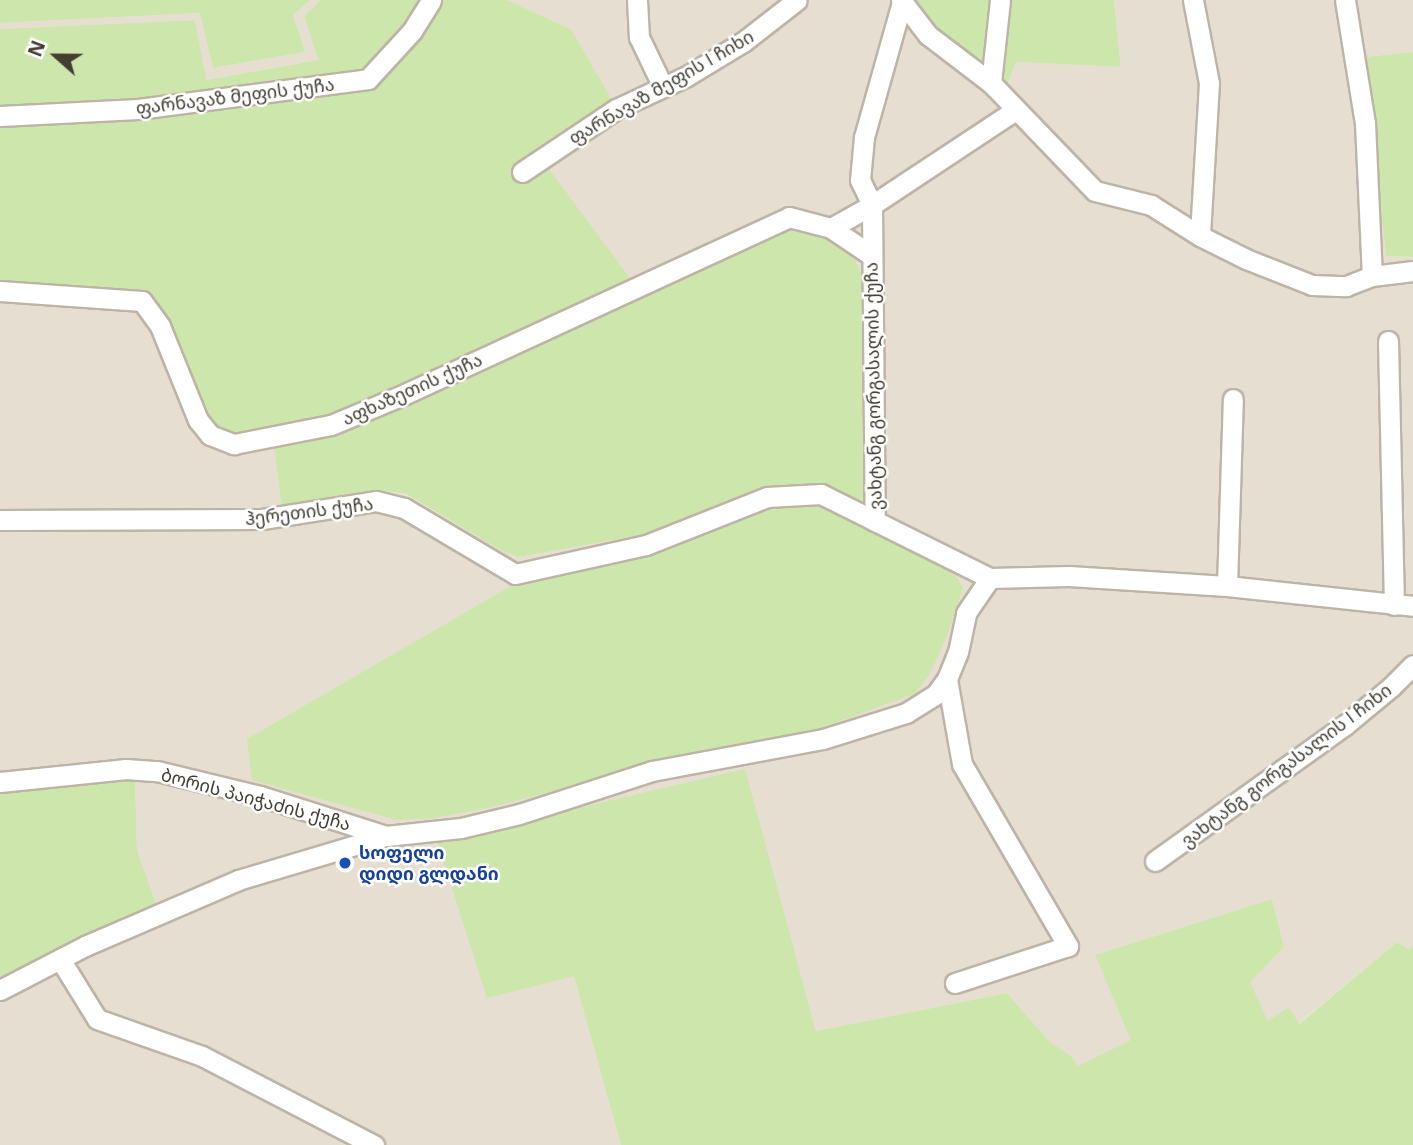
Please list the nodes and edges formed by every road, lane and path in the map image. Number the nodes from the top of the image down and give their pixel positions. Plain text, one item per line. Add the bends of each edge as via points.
1 (431, 0) edge
2 (637, 0) edge
3 (797, 0) edge
4 (1000, 0) edge
5 (1193, 0) edge
6 (1345, 0) edge
7 (902, 1) edge
8 (991, 83) junction
9 (663, 87) junction
10 (1014, 111) junction
11 (0, 116) edge
12 (522, 172) dead end
13 (872, 205) junction
14 (831, 228) junction
15 (1200, 236) junction
16 (871, 255) junction
17 (1413, 271) edge
18 (1372, 276) junction
19 (0, 291) edge
20 (1388, 341) dead end
21 (1233, 399) dead end
22 (0, 520) edge
23 (875, 521) junction
24 (990, 578) junction
25 (1227, 586) junction
26 (1404, 605) edge
27 (1413, 665) edge
28 (947, 679) junction
29 (0, 782) edge
30 (386, 836) junction
31 (1155, 861) dead end
32 (60, 959) junction
33 (955, 984) dead end
34 (0, 990) edge
35 (374, 1145) edge

1 - 11 street, ფარნავაზ მეფის ქუჩა via 412,31 368,79 138,109
2 - 9 street via 639,37
3 - 9 street, ფარნავაზ მეფის I ჩიხი via 743,42
4 - 8 street
5 - 15 street via 1209,83
6 - 18 street via 1365,122
7 - 8 street via 928,35
7 - 13 street, ვახტანგ გორგასალის ქუჩა via 864,137 860,180
8 - 10 street
9 - 12 street, ფარნავაზ მეფის I ჩიხი via 616,109
10 - 13 street
10 - 15 street via 1095,191 1151,205
13 - 14 street
13 - 16 street, ვახტანგ გორგასალის ქუჩა
14 - 16 street, აფხაზეთის ქუჩა
14 - 19 street, აფხაზეთის ქუჩა via 789,217 331,425 234,444 209,435 198,420 160,327 142,301
15 - 18 street via 1312,285 1346,286
16 - 23 street, ვახტანგ გორგასალის ქუჩა
17 - 18 street
20 - 26 street
21 - 25 street
22 - 23 street, ჰერეთის ქუჩა via 262,519 376,500 404,508 515,574 646,545 767,497 821,494
23 - 24 street, ვახტანგ გორგასალის ქუჩა
24 - 25 street, ვახტანგ გორგასალის ქუჩა via 1069,576
24 - 28 street via 967,613
25 - 26 street, ვახტანგ გორგასალის ქუჩა
27 - 31 street, ვახტანგ გორგასალის I ჩიხი via 1345,725
28 - 30 street via 921,706 822,739 687,762 461,828
28 - 33 street via 962,764 1068,946
29 - 30 street, ბორის პაიჭაძის ქუჩა via 126,769 157,771 313,811
30 - 32 street via 238,880
32 - 34 street
32 - 35 street via 97,1019 202,1056

